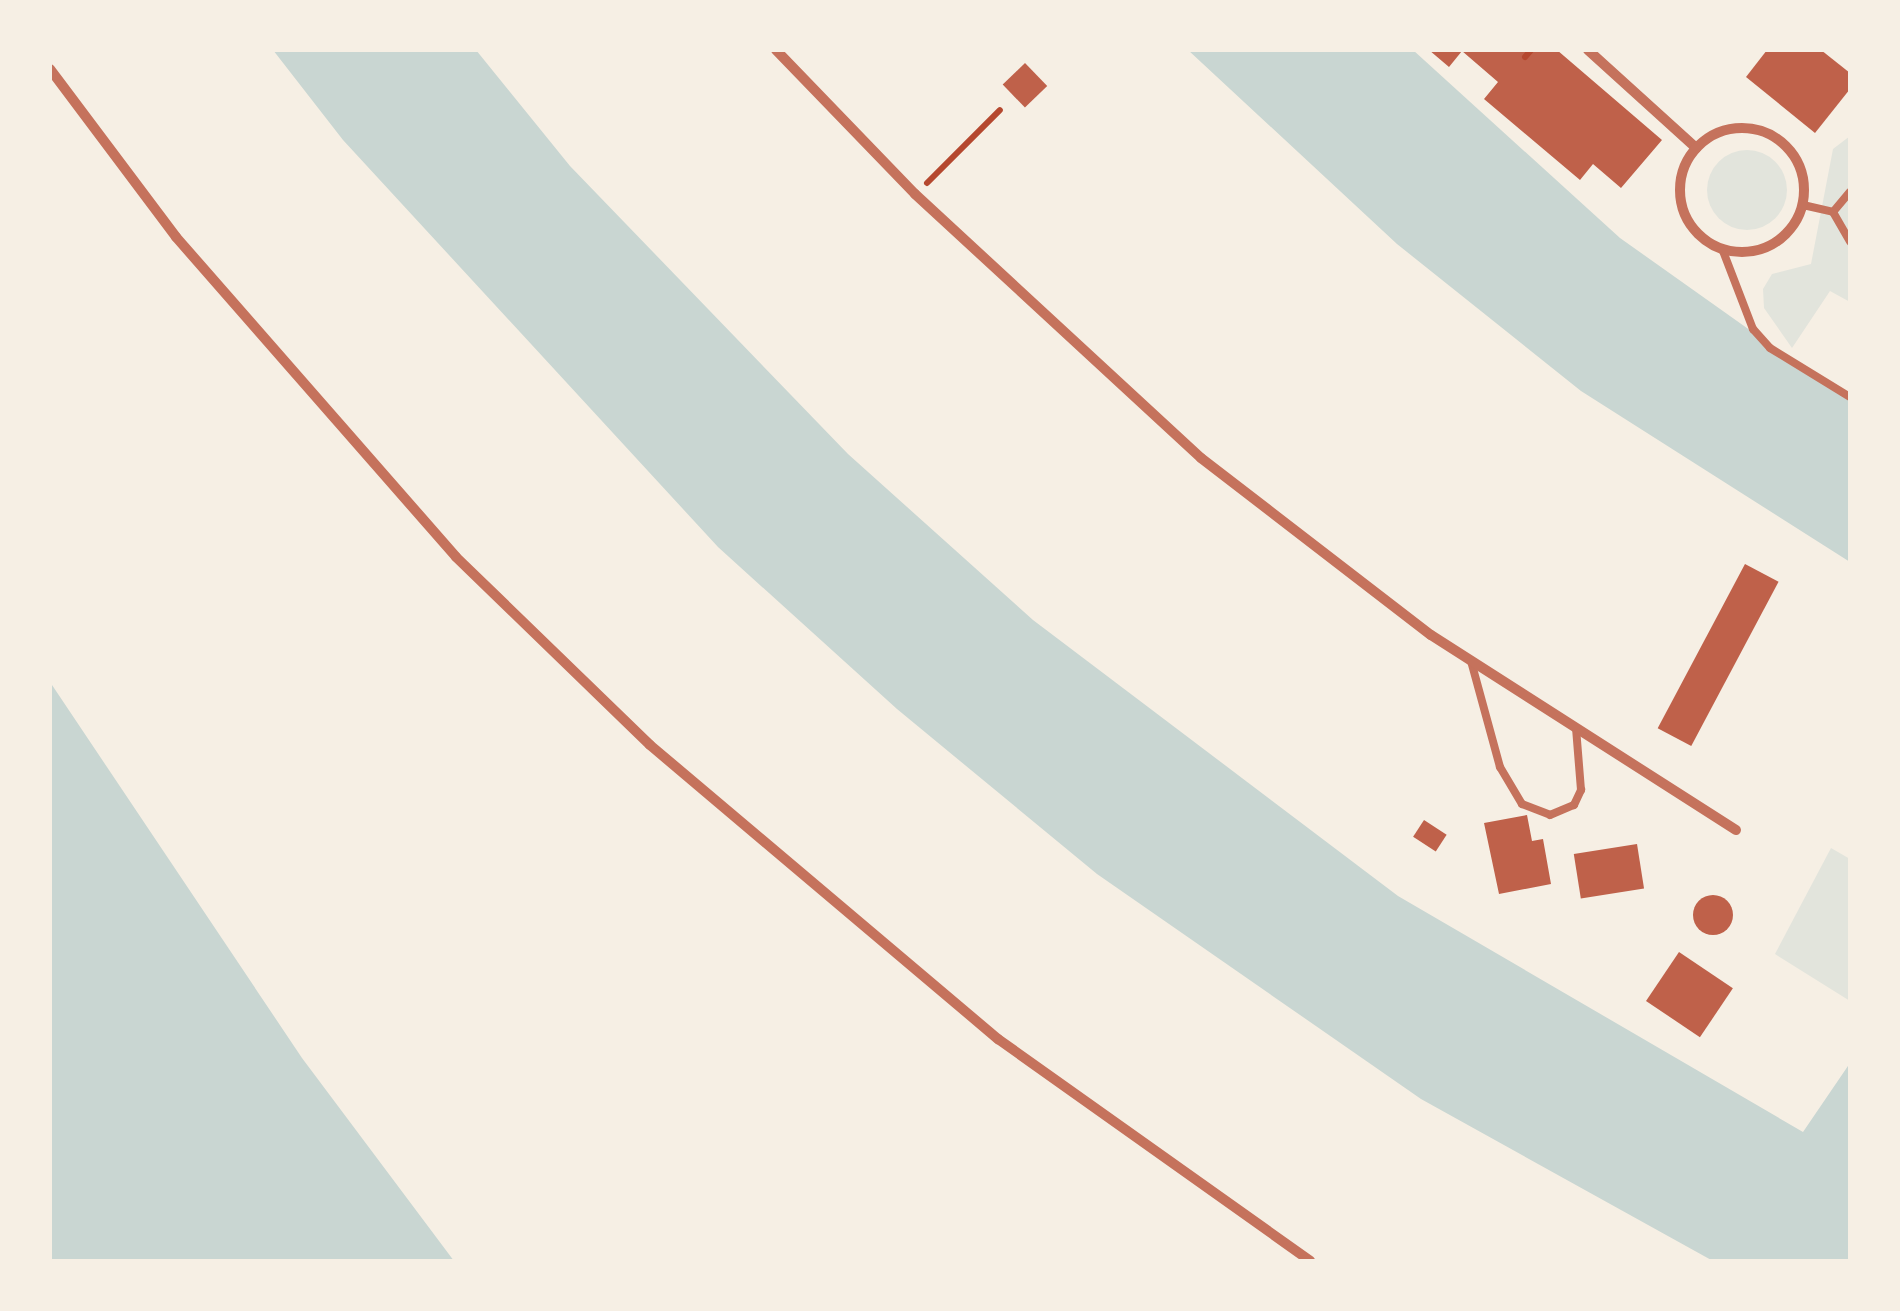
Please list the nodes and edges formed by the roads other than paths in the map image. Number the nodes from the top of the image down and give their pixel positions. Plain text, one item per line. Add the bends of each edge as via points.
1 (776, 50) edge
2 (1588, 50) edge
3 (50, 69) edge
4 (1696, 148) junction
5 (1850, 192) edge
6 (1803, 205) junction
7 (1833, 212) junction
8 (1850, 240) edge
9 (1723, 251) junction
10 (1850, 397) edge
11 (1471, 661) junction
12 (1576, 728) junction
13 (1736, 830) dead end
14 (1310, 1261) edge

1 - 11 street via 916,194 1201,458
2 - 4 street
3 - 14 street via 176,236 456,557 650,745 998,1039
4 - 6 street via 1731,128 1771,135 1799,164
4 - 9 street via 1684,165 1681,207 1690,226
5 - 7 lane
6 - 7 lane
6 - 9 street via 1796,224 1764,250
7 - 8 lane
9 - 10 lane via 1753,329 1770,348
11 - 12 street
11 - 12 lane via 1500,767 1522,804 1550,815 1574,805 1581,790
12 - 13 street

